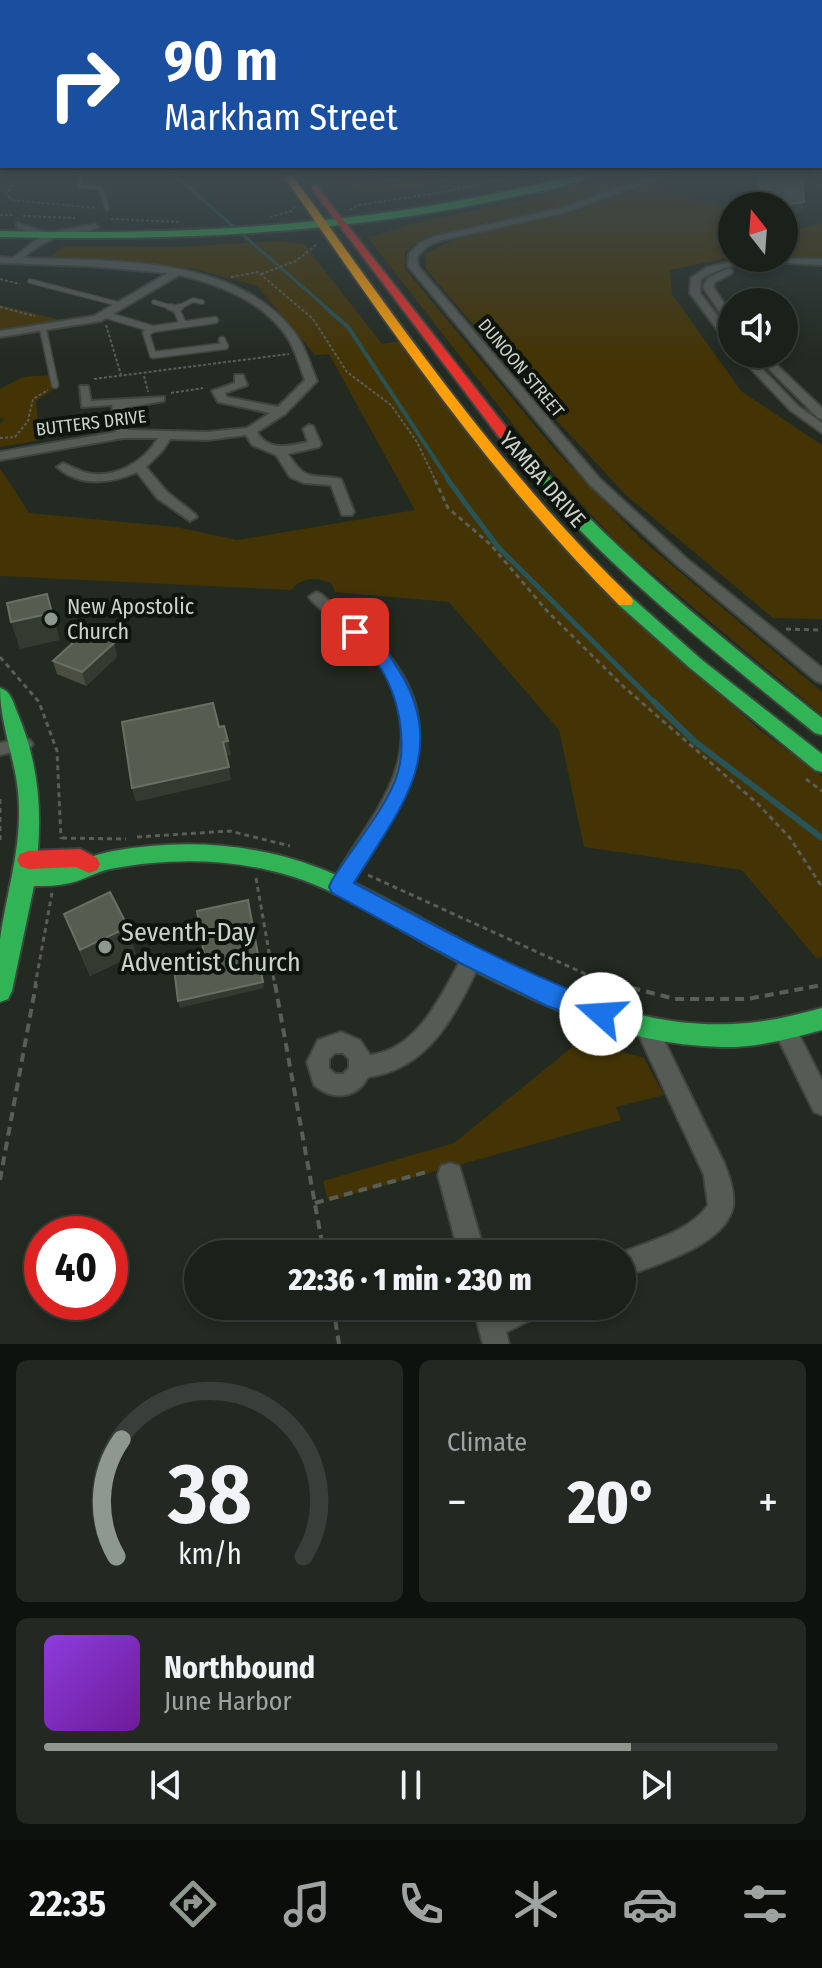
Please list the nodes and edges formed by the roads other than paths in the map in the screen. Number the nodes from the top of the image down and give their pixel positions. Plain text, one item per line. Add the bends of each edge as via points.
1 (77, 235) edge
2 (77, 235) edge
3 (342, 235) edge
4 (345, 235) edge
5 (454, 235) edge
6 (24, 243) edge
7 (0, 260) edge
8 (822, 264) edge
9 (179, 271) junction
10 (30, 281) dead end
11 (154, 302) dead end
12 (202, 302) dead end
13 (122, 305) junction
14 (718, 305) edge
15 (176, 309) junction
16 (105, 315) junction
17 (215, 320) dead end
18 (718, 323) edge
19 (183, 324) junction
20 (43, 329) junction
21 (153, 329) junction
22 (0, 334) edge
23 (222, 340) dead end
24 (755, 368) edge
25 (773, 368) edge
26 (239, 377) dead end
27 (83, 385) road end
28 (53, 387) road end
29 (155, 399) road end
30 (118, 405) junction
31 (281, 411) junction
32 (822, 415) edge
33 (309, 429) dead end
34 (822, 429) edge
35 (250, 431) junction
36 (123, 434) junction
37 (167, 434) junction
38 (281, 452) junction
39 (0, 456) edge
40 (63, 467) dead end
41 (140, 468) junction
42 (347, 512) dead end
43 (190, 517) dead end
44 (316, 597) dead end
45 (822, 677) edge
46 (0, 694) edge
47 (822, 728) edge
48 (24, 744) junction
49 (0, 749) edge
50 (822, 765) edge
51 (26, 868) junction
52 (340, 887) junction
53 (472, 958) junction
54 (0, 991) edge
55 (822, 1019) edge
56 (647, 1029) junction
57 (786, 1032) junction
58 (361, 1067) dead end
59 (822, 1104) edge
60 (450, 1175) road end
61 (468, 1240) edge
62 (636, 1259) edge

1 - 6 main road
2 - 6 main road
3 - 50 main road, YAMBA DRIVE via 490,456 545,520 667,639
4 - 47 main road, YAMBA DRIVE via 553,492 679,614
5 - 45 street, DUNOON STREET via 423,245 412,256 413,266 595,482
6 - 7 street, BUTTERS DRIVE
6 - 9 street, BUTTERS DRIVE
8 - 14 street via 718,275 711,280 709,293
8 - 18 street via 731,263 704,271 696,278 695,293
9 - 13 street
9 - 31 street, BUTTERS DRIVE via 233,287 275,316 311,381
10 - 13 lane
11 - 15 lane
12 - 15 lane via 193,300
13 - 16 street
15 - 19 lane
16 - 20 street
16 - 21 lane
17 - 19 lane
19 - 21 lane
20 - 22 street
20 - 28 lane
21 - 23 lane via 146,333 153,355 225,346
24 - 34 street
25 - 32 street
26 - 31 street via 241,385 218,391 222,400
27 - 30 street via 87,409 117,401
29 - 30 street
30 - 36 street
31 - 35 street, BUTTERS DRIVE
33 - 38 street via 315,444
35 - 37 street, BUTTERS DRIVE
35 - 38 street via 256,442
36 - 37 street, BUTTERS DRIVE
36 - 39 street, BUTTERS DRIVE
37 - 41 street
38 - 42 street via 304,479 336,482
40 - 41 street via 75,476 96,477
41 - 43 street
44 - 52 street via 379,652 398,684 411,733 404,783
46 - 48 main road
48 - 49 street
48 - 51 main road via 34,810
51 - 52 main road via 80,858 90,864 153,858 253,859
51 - 54 main road
52 - 53 main road
53 - 56 main road via 556,998
53 - 58 street via 432,1031 401,1057 381,1067
55 - 57 main road
56 - 57 main road via 706,1037
56 - 62 street via 721,1195 719,1214 708,1226
57 - 59 street
60 - 61 street

